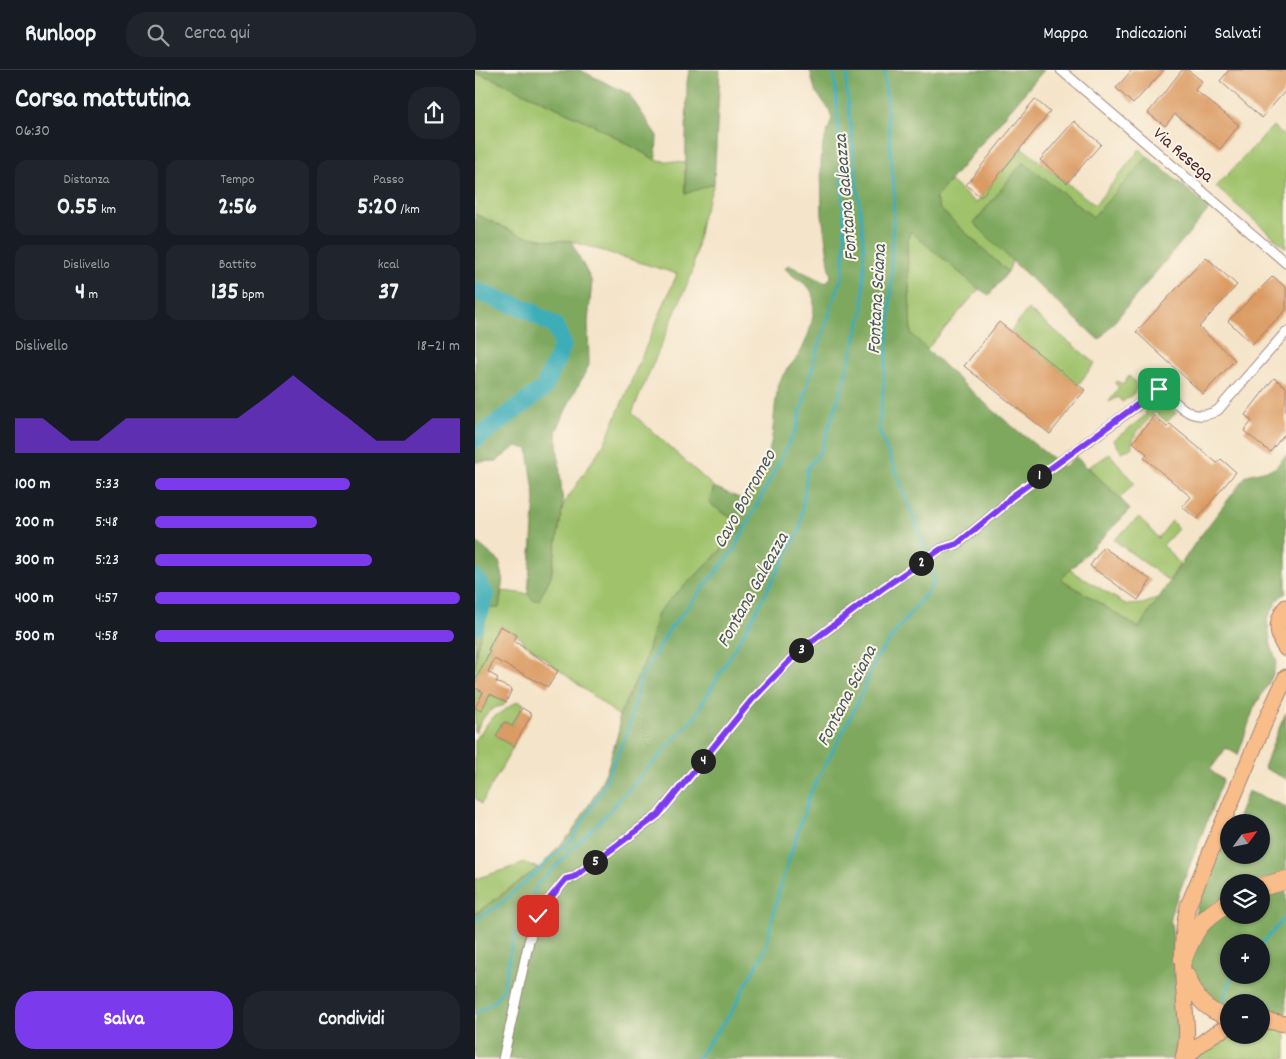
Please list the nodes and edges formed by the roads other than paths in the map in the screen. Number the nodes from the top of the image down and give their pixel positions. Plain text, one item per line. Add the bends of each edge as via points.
1 (1061, 70) edge
2 (1286, 263) edge
3 (1286, 332) edge
4 (1286, 608) edge
5 (1286, 649) edge
6 (1286, 677) edge
7 (1286, 880) edge
8 (1270, 884) edge
9 (1220, 908) edge
10 (1183, 963) junction
11 (1220, 1014) edge
12 (1270, 1021) edge
13 (1286, 1024) edge
14 (1220, 1029) edge
15 (503, 1059) edge
16 (1184, 1059) edge

1 - 2 street, Via Resega
3 - 15 street via 1219,410 1201,417 1191,414 1159,389 1010,498 957,544 941,549 883,588 798,652 751,701 658,815 574,877 566,879 547,902 529,941
4 - 5 main road via 1278,623 1281,643
6 - 10 main road via 1188,906 1184,921
7 - 8 highway
9 - 10 highway via 1200,924 1190,940
10 - 11 main road via 1196,997 1207,1008
10 - 16 main road via 1188,1029
12 - 13 main road
14 - 16 main road

